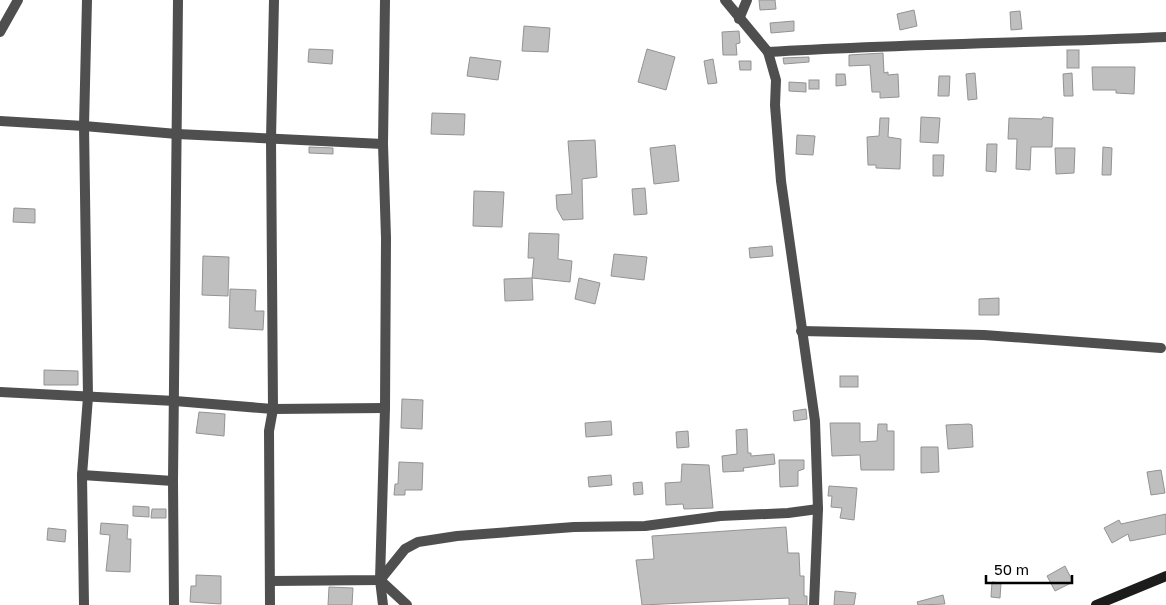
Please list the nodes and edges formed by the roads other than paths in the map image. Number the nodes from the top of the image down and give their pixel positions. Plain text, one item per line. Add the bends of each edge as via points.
1 (18, 0) edge
2 (87, 0) edge
3 (178, 0) edge
4 (274, 0) edge
5 (385, 0) edge
6 (725, 0) edge
7 (747, 0) edge
8 (739, 19) junction
9 (0, 32) edge
10 (1166, 37) edge
11 (768, 52) junction
12 (0, 121) edge
13 (84, 126) junction
14 (177, 134) junction
15 (271, 139) junction
16 (383, 144) junction
17 (801, 331) junction
18 (1162, 348) dead end
19 (0, 392) edge
20 (88, 397) junction
21 (175, 400) junction
22 (273, 408) junction
23 (385, 408) junction
24 (82, 475) junction
25 (173, 481) junction
26 (818, 509) junction
27 (1166, 576) edge
28 (380, 580) junction
29 (270, 581) junction
30 (84, 605) edge
31 (174, 605) edge
32 (270, 605) edge
33 (383, 605) edge
34 (407, 605) edge
35 (814, 605) edge
36 (1096, 605) edge

1 - 9 street
2 - 13 street
3 - 14 street
4 - 15 street
5 - 16 street
6 - 8 street
7 - 8 street
8 - 11 street
10 - 11 street
11 - 17 street via 776,80 781,181
12 - 13 street
13 - 14 street
13 - 20 street
14 - 15 street
14 - 21 street
15 - 16 street
15 - 22 street
16 - 23 street
17 - 18 street via 984,335
17 - 26 street via 815,421
19 - 20 street
20 - 21 street
20 - 24 street
21 - 22 street
21 - 25 street
22 - 23 street
22 - 29 street via 269,431
23 - 28 street
24 - 25 street
24 - 30 street
25 - 31 street
26 - 28 street via 720,516 645,526 574,527 457,536 418,542 405,549
26 - 35 street
27 - 36 main road
28 - 29 street
28 - 33 street
28 - 34 street
29 - 32 street

